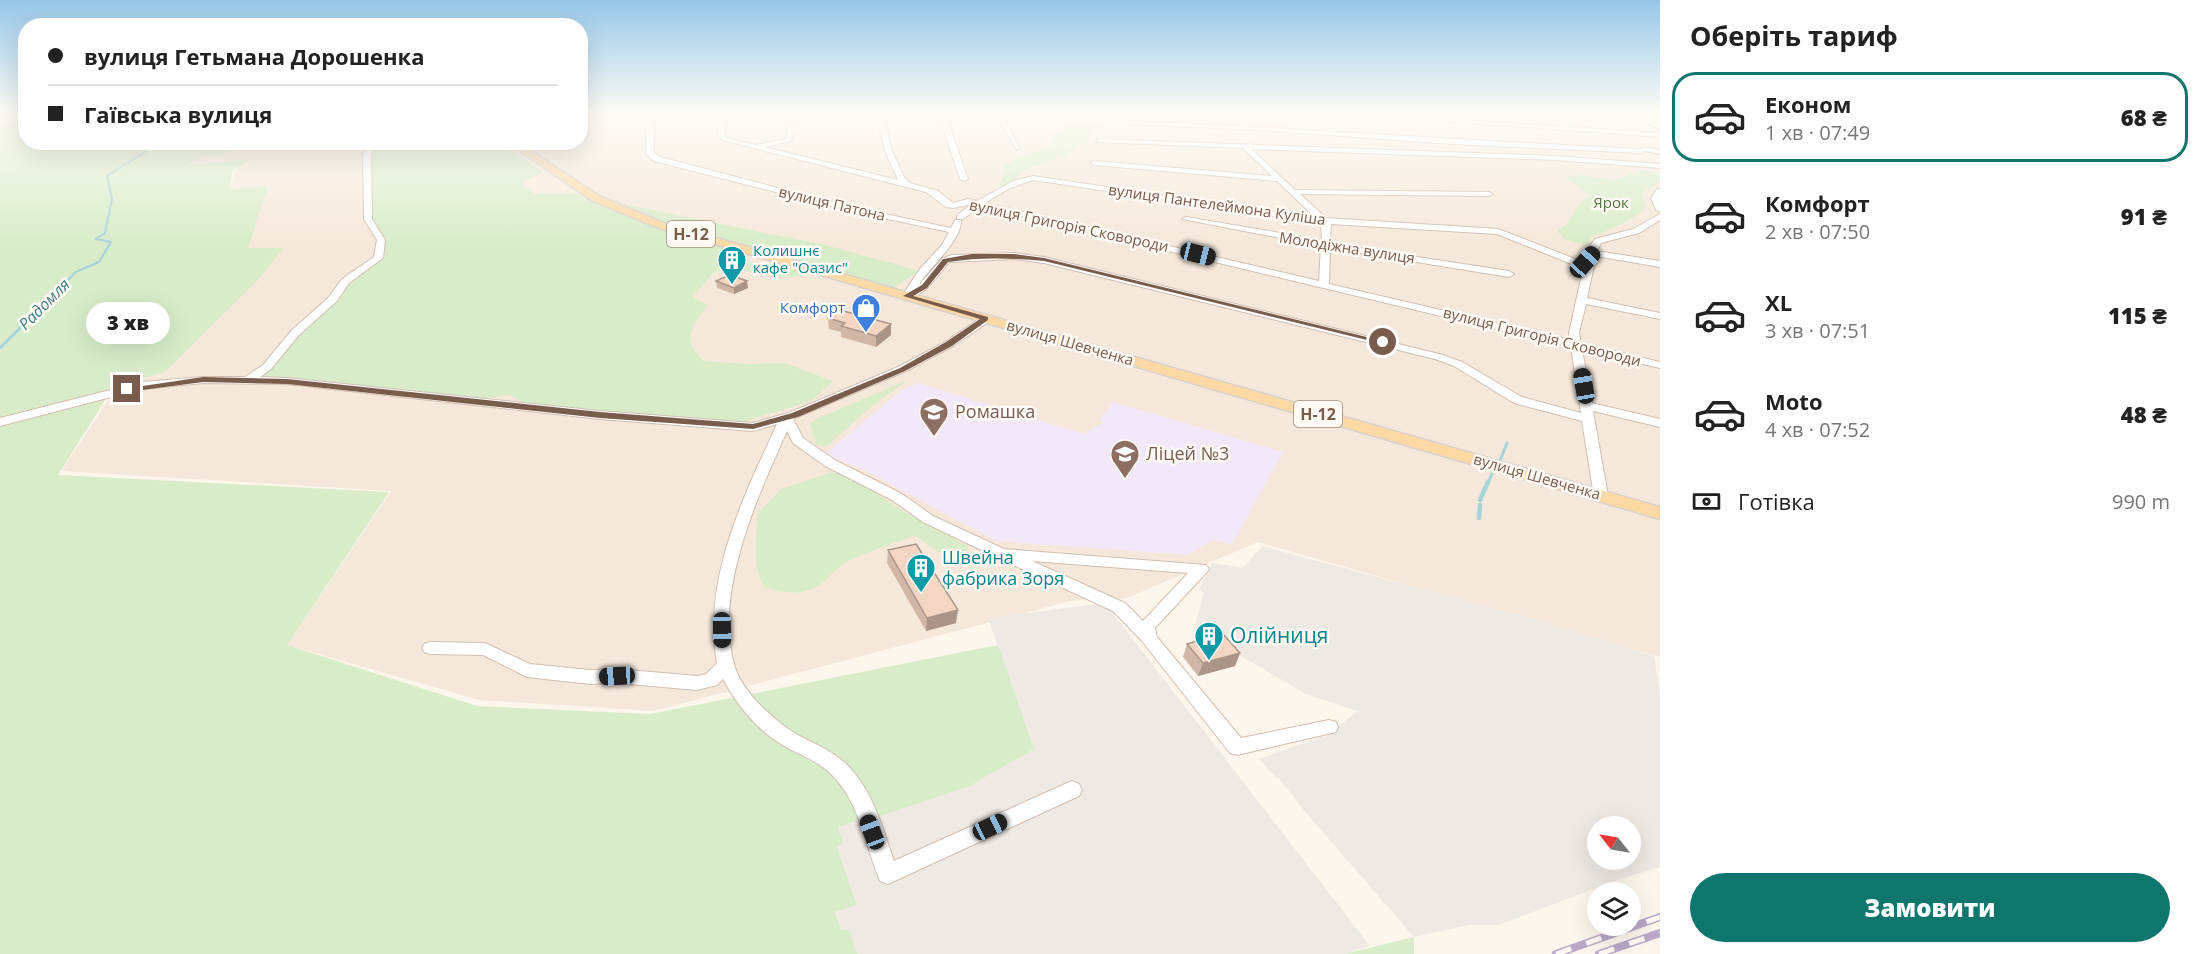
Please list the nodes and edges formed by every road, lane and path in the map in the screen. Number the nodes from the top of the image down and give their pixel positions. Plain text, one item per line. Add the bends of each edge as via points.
1 (367, 157) edge
2 (534, 157) edge
3 (653, 157) edge
4 (793, 157) edge
5 (891, 157) edge
6 (956, 157) edge
7 (1255, 157) edge
8 (1510, 157) edge
9 (1645, 157) edge
10 (1094, 163) dead end
11 (1660, 165) edge
12 (964, 179) dead end
13 (1279, 180) junction
14 (907, 184) junction
15 (1660, 191) edge
16 (1294, 192) junction
17 (998, 193) junction
18 (1489, 194) dead end
19 (968, 201) junction
20 (979, 205) junction
21 (950, 206) junction
22 (1660, 210) edge
23 (1660, 216) edge
24 (960, 217) junction
25 (1186, 219) dead end
26 (1323, 221) junction
27 (955, 231) junction
28 (1497, 232) junction
29 (1528, 232) dead end
30 (1325, 243) junction
31 (1593, 253) junction
32 (1660, 264) edge
33 (1509, 274) dead end
34 (1324, 284) junction
35 (896, 293) junction
36 (1583, 300) junction
37 (1660, 316) edge
38 (986, 319) junction
39 (1576, 345) junction
40 (1660, 365) edge
41 (247, 381) junction
42 (1588, 412) junction
43 (786, 418) junction
44 (0, 422) edge
45 (1660, 423) edge
46 (1606, 497) junction
47 (1660, 506) edge
48 (1660, 513) edge
49 (1001, 554) junction
50 (1149, 639) junction
51 (430, 648) dead end
52 (726, 665) junction
53 (1329, 728) dead end
54 (1072, 790) dead end

1 - 41 street via 368,219 381,240 378,258 334,292 333,299 295,333 267,367
2 - 35 main road, вулиця Шевченка / Н-12 via 618,210
3 - 27 street, вулиця Патона via 846,208
4 - 14 street, вулиця Григорія Сковороди
5 - 14 street via 900,178
6 - 12 street
7 - 13 street
8 - 11 street
9 - 11 street
10 - 13 street
13 - 16 street
14 - 21 street, вулиця Григорія Сковороди via 934,192
15 - 22 street via 1654,198
16 - 18 street
16 - 26 street
17 - 19 street
17 - 20 street, вулиця Пантелеймона Куліша
17 - 26 street, вулиця Пантелеймона Куліша via 1033,178
19 - 20 street, вулиця Григорія Сковороди
19 - 21 street, вулиця Григорія Сковороди
20 - 24 street, вулиця Пантелеймона Куліша
20 - 34 street, вулиця Григорія Сковороди
21 - 24 street
23 - 31 street via 1636,231 1598,241
24 - 27 street
25 - 30 street, Молодіжна вулиця
26 - 28 street, вулиця Пантелеймона Куліша
26 - 30 street via 1328,228
27 - 35 street via 936,258
28 - 29 street, вулиця Пантелеймона Куліша
28 - 31 street, вулиця Пантелеймона Куліша via 1576,263 1585,262
30 - 33 street, Молодіжна вулиця
30 - 34 street
31 - 32 street, вулиця Пантелеймона Куліша
31 - 36 street
34 - 39 street, вулиця Григорія Сковороди
35 - 38 main road, вулиця Шевченка / Н-12
35 - 42 street via 924,286 952,258 1014,256 1044,260 1439,357 1518,400
36 - 37 street
36 - 39 street via 1574,333
38 - 43 street via 915,363
38 - 46 main road, вулиця Шевченка / Н-12
39 - 40 street, вулиця Григорія Сковороди
39 - 42 street
41 - 43 street via 304,383 720,426 753,427
41 - 44 street via 177,381
42 - 45 street
42 - 46 street
43 - 49 street via 798,440 830,463 897,497 928,519
43 - 52 street via 726,568 722,618
46 - 47 main road, вулиця Шевченка
46 - 48 main road, вулиця Шевченка / Н-12
49 - 50 street via 1119,607
49 - 50 street via 1201,569 1147,627
50 - 53 street via 1237,747
51 - 52 street via 485,649 527,670 590,677 697,683 711,680
52 - 54 street via 754,709 778,732 837,767 855,790 888,874

